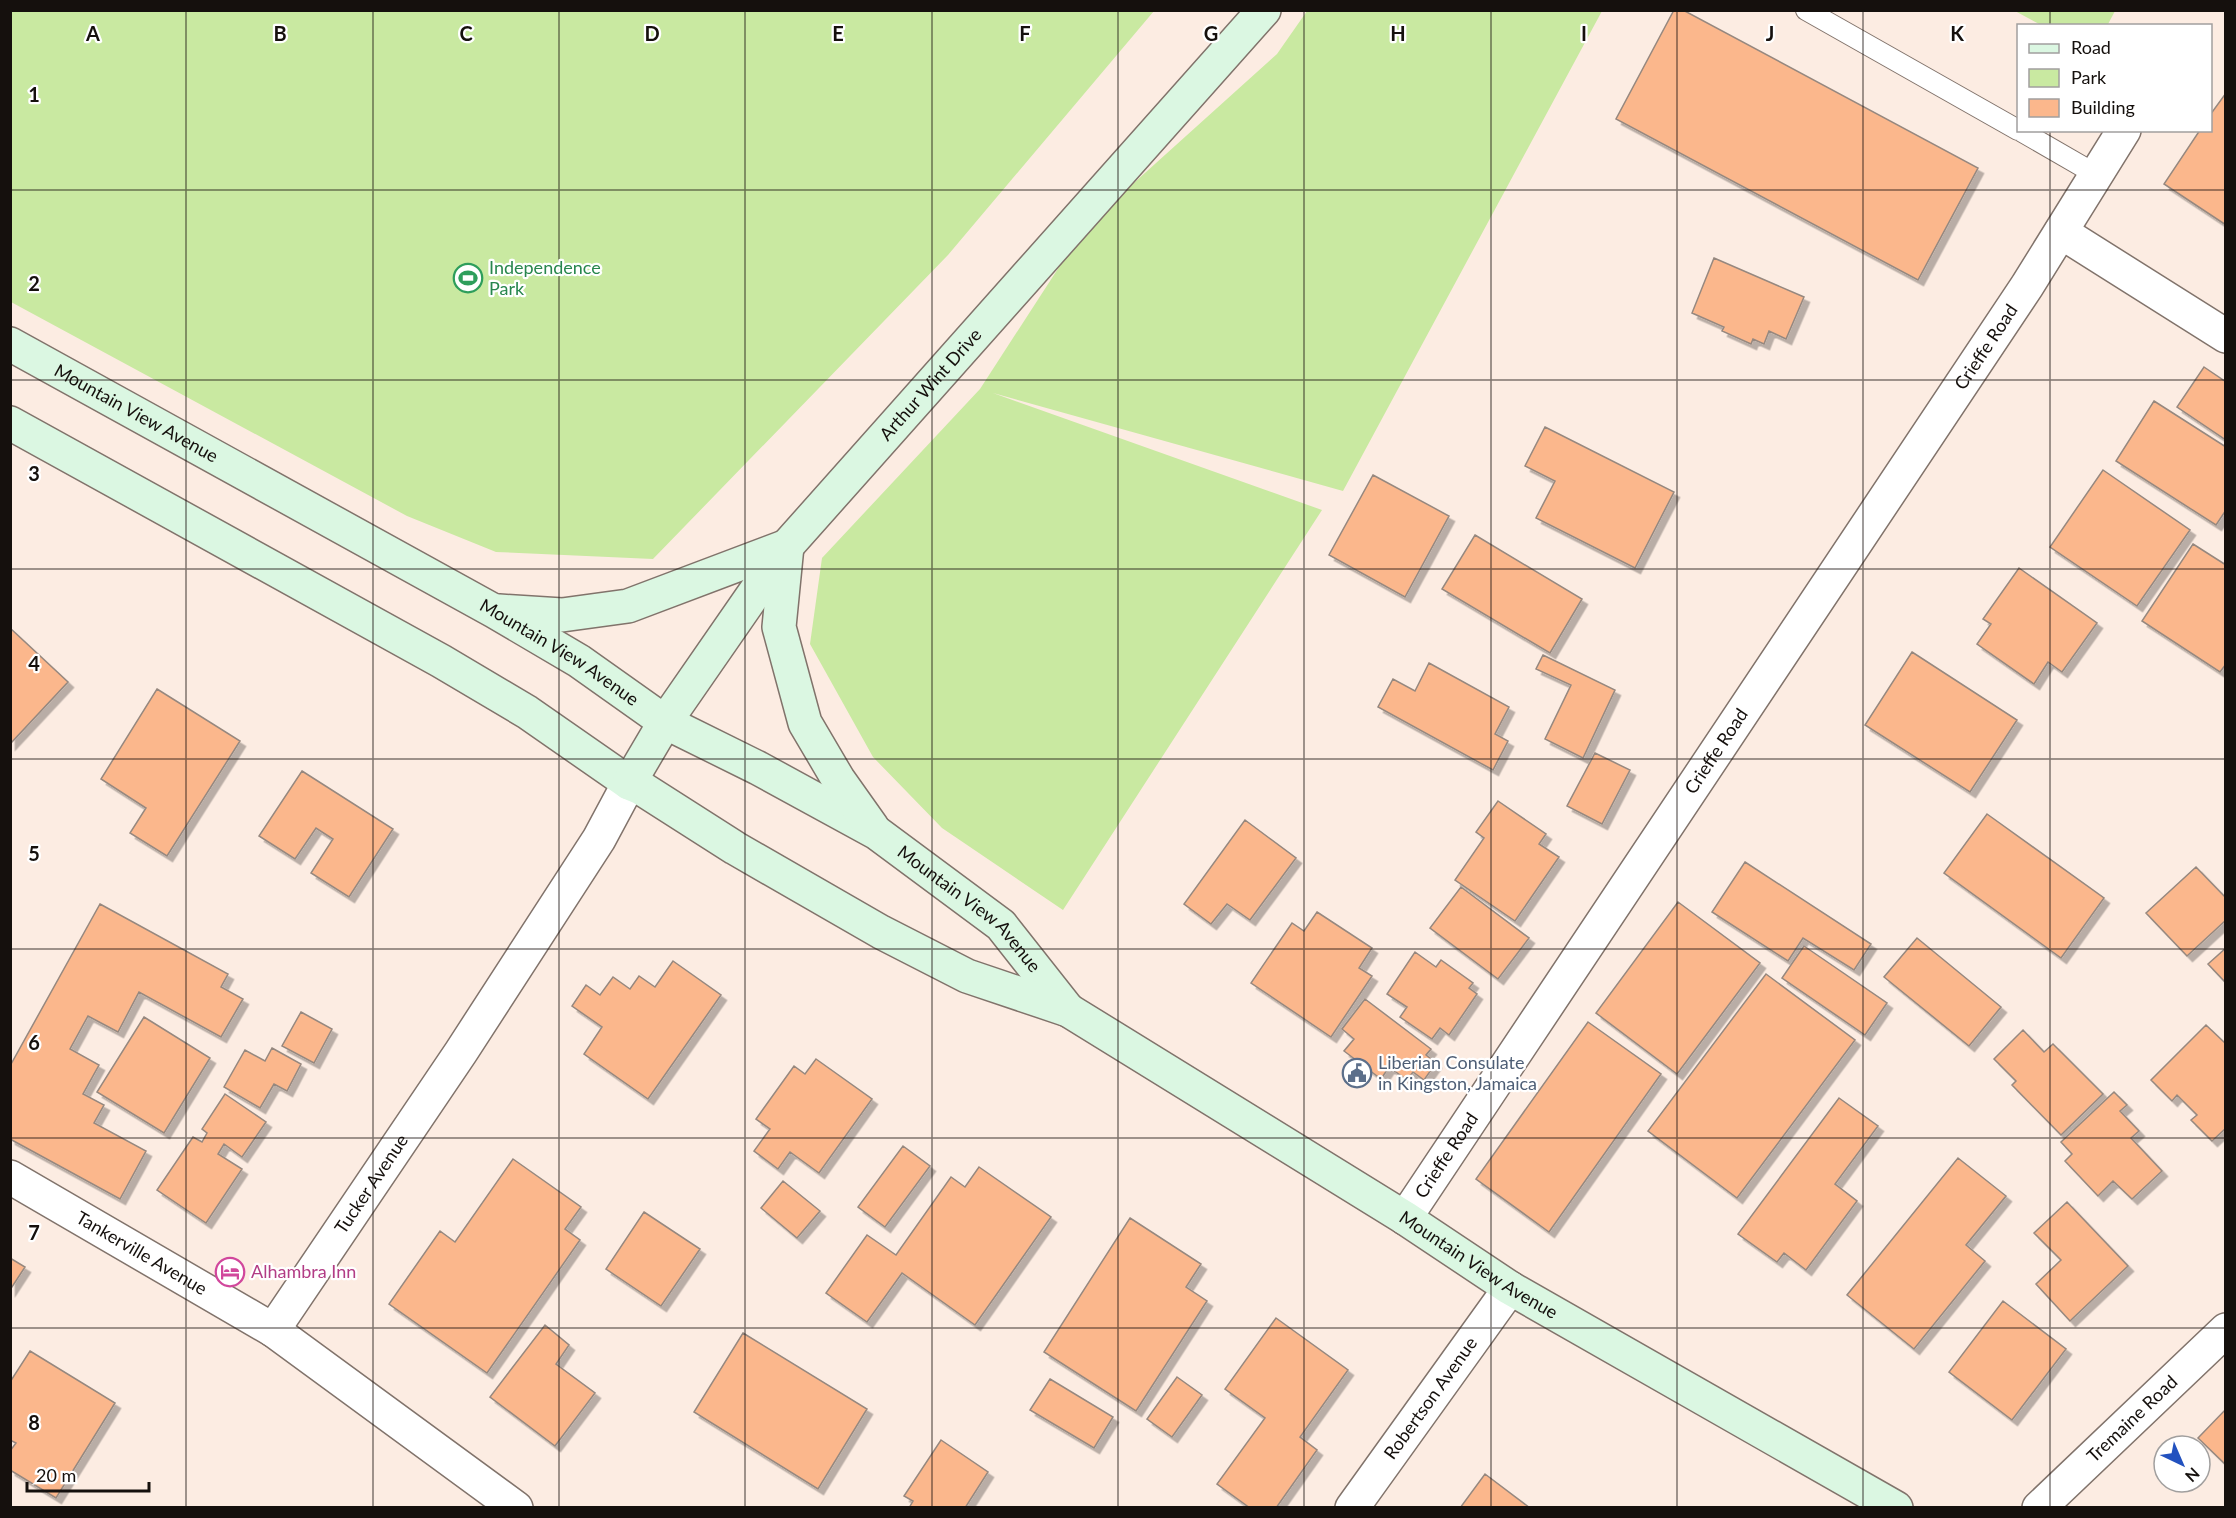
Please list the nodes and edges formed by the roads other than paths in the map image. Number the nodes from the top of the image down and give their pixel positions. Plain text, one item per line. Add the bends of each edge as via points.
1 (1264, 10) edge
2 (1806, 10) edge
3 (2017, 129) edge
4 (2022, 132) edge
5 (2123, 132) edge
6 (2097, 175) junction
7 (2061, 232) junction
8 (2226, 336) edge
9 (10, 344) edge
10 (10, 423) edge
11 (787, 546) junction
12 (494, 611) junction
13 (665, 722) junction
14 (629, 783) junction
15 (877, 833) junction
16 (1068, 1010) junction
17 (10, 1177) edge
18 (1405, 1218) junction
19 (1510, 1288) junction
20 (273, 1330) junction
21 (2226, 1330) edge
22 (516, 1508) edge
23 (1352, 1508) edge
24 (1896, 1508) edge
25 (2038, 1508) edge

1 - 11 main road, Arthur Wint Drive
2 - 3 lane
4 - 6 lane
5 - 6 street, Crieffe Road
6 - 7 street, Crieffe Road
7 - 8 street
7 - 18 street, Crieffe Road
9 - 12 main road, Mountain View Avenue
10 - 14 main road, Mountain View Avenue via 527,712
11 - 12 main road via 628,606 562,615
11 - 13 main road, Arthur Wint Drive
11 - 15 main road via 779,627 805,723 838,779
12 - 13 main road, Mountain View Avenue via 579,661
13 - 14 main road, Arthur Wint Drive
13 - 15 main road, Mountain View Avenue
14 - 16 main road, Mountain View Avenue via 881,932 967,976
14 - 20 street, Tucker Avenue via 598,839 461,1052
15 - 16 main road, Mountain View Avenue via 1001,925
16 - 18 main road, Mountain View Avenue
17 - 20 street, Tankerville Avenue
18 - 19 main road, Mountain View Avenue
19 - 23 street, Robertson Avenue
19 - 24 main road, Mountain View Avenue
20 - 22 street
21 - 25 street, Tremaine Road

